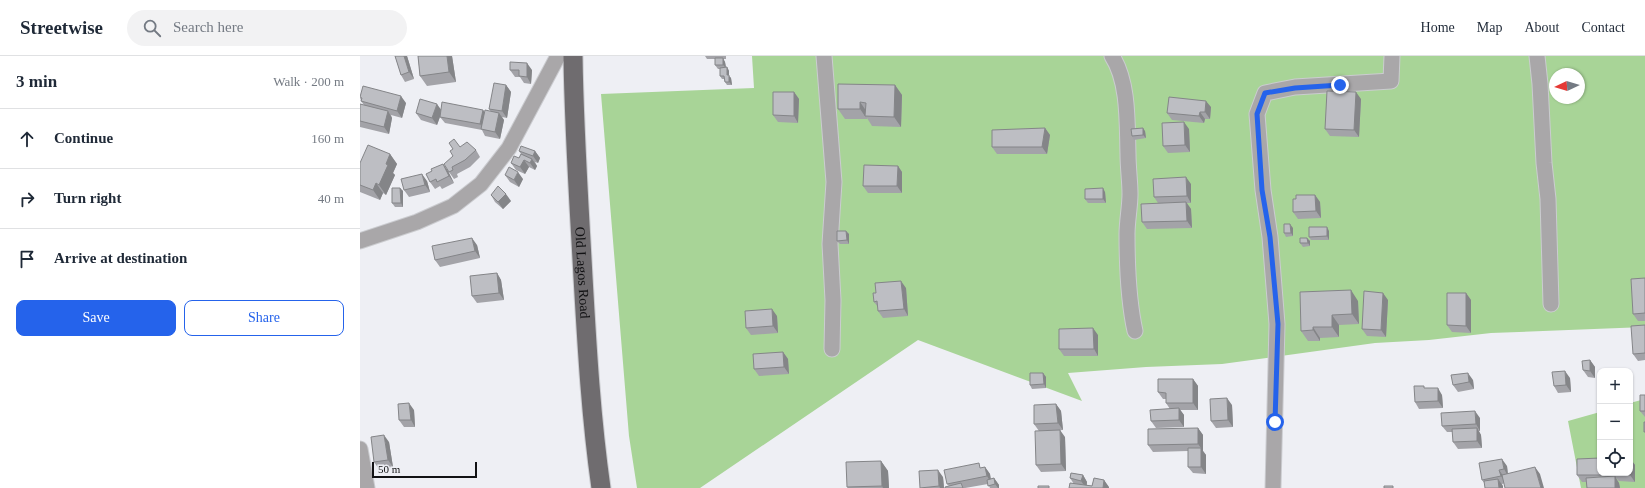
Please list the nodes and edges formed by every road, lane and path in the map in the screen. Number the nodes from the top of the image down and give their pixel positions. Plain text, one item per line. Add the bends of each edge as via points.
1 (558, 56) edge
2 (573, 56) edge
3 (824, 56) edge
4 (1112, 56) edge
5 (1392, 56) edge
6 (1537, 56) edge
7 (360, 241) edge
8 (1551, 304) dead end
9 (1135, 331) dead end
10 (832, 349) dead end
11 (360, 449) edge
12 (367, 488) edge
13 (600, 488) edge
14 (1273, 488) edge

1 - 7 street via 509,148 481,184 453,206 417,222
2 - 13 main road, Old Lagos Road via 574,129 585,308
3 - 10 street via 834,182 830,244
4 - 9 street via 1117,64 1124,92 1128,124 1130,194 1127,272 1129,305
5 - 14 street via 1390,81 1295,88 1265,93 1257,114 1262,190 1270,237 1278,324
6 - 8 street via 1548,199
11 - 12 street

